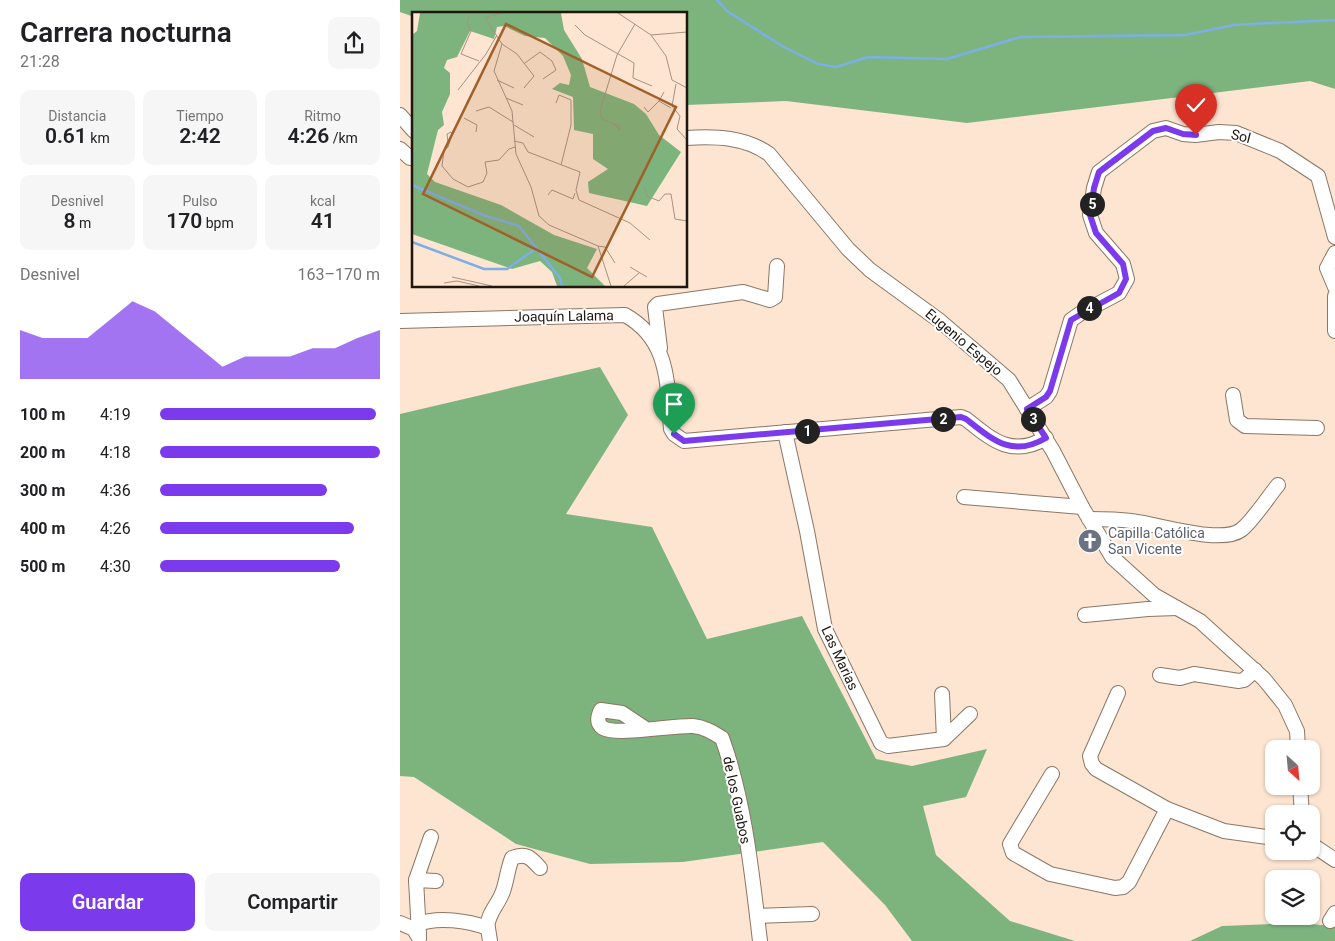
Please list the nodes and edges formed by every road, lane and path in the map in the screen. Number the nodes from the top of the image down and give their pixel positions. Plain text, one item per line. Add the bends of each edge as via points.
1 (400, 115) edge
2 (412, 129) edge
3 (688, 138) edge
4 (400, 149) edge
5 (412, 158) edge
6 (1335, 237) edge
7 (1335, 253) edge
8 (776, 266) dead end
9 (1335, 286) edge
10 (1335, 296) edge
11 (400, 321) edge
12 (1335, 331) edge
13 (661, 351) junction
14 (1233, 395) dead end
15 (1027, 409) junction
16 (1317, 428) dead end
17 (785, 432) junction
18 (1046, 438) junction
19 (1278, 486) dead end
20 (964, 497) dead end
21 (1082, 507) junction
22 (1089, 519) junction
23 (1178, 608) junction
24 (1086, 615) dead end
25 (1255, 670) junction
26 (1160, 675) dead end
27 (1118, 693) dead end
28 (942, 694) dead end
29 (970, 714) dead end
30 (646, 729) dead end
31 (946, 738) junction
32 (1298, 740) edge
33 (1052, 774) dead end
34 (1167, 809) junction
35 (431, 836) dead end
36 (1265, 837) edge
37 (1320, 850) edge
38 (1335, 860) edge
39 (540, 868) dead end
40 (416, 880) junction
41 (436, 881) dead end
42 (812, 914) dead end
43 (757, 916) junction
44 (400, 923) edge
45 (419, 933) edge
46 (489, 935) edge
47 (760, 941) edge

1 - 2 street
3 - 15 street, Eugenio Espejo via 739,139 769,154 848,249 870,270 993,364 1009,380
4 - 5 street
6 - 15 street, Sol via 1318,176 1280,151 1236,133 1189,134 1166,128 1153,131 1099,172 1094,188 1090,215 1096,233 1123,264 1126,279 1119,293 1071,320 1050,391
7 - 9 street via 1327,268
8 - 13 street via 775,297 770,300 743,292 658,304 655,307
10 - 12 street
11 - 13 street, Joaquín Lalama via 625,315 637,321
13 - 17 street, Joaquín Lalama via 672,429 678,439
14 - 16 street via 1237,420 1245,426
15 - 18 street, Eugenio Espejo
17 - 18 street, Joaquín Lalama via 961,417 1002,444 1028,446
17 - 31 street, Las Marias via 825,629 881,743 888,746
18 - 21 street, Eugenio Espejo
19 - 22 street via 1242,530 1231,535 1206,536 1129,520
20 - 21 street
21 - 22 street, Eugenio Espejo
22 - 23 street, Eugenio Espejo via 1120,565 1154,595
23 - 24 street
23 - 25 street, Eugenio Espejo via 1200,621
25 - 26 street via 1240,681 1194,674 1180,678
25 - 32 street, Eugenio Espejo via 1285,705 1297,731
27 - 34 street via 1090,756 1092,764
28 - 31 street
29 - 31 street
30 - 43 street, de los Guabos via 703,727 722,738 742,822
33 - 34 street via 1010,844 1013,853 1050,874 1122,887 1129,882
34 - 36 street via 1224,831
35 - 40 street
37 - 38 street
39 - 46 street via 530,857 520,854 512,858 504,890 488,917
40 - 41 street
40 - 45 street
42 - 43 street
43 - 47 street, de los Guabos
44 - 45 street
45 - 46 street via 426,920 458,922

